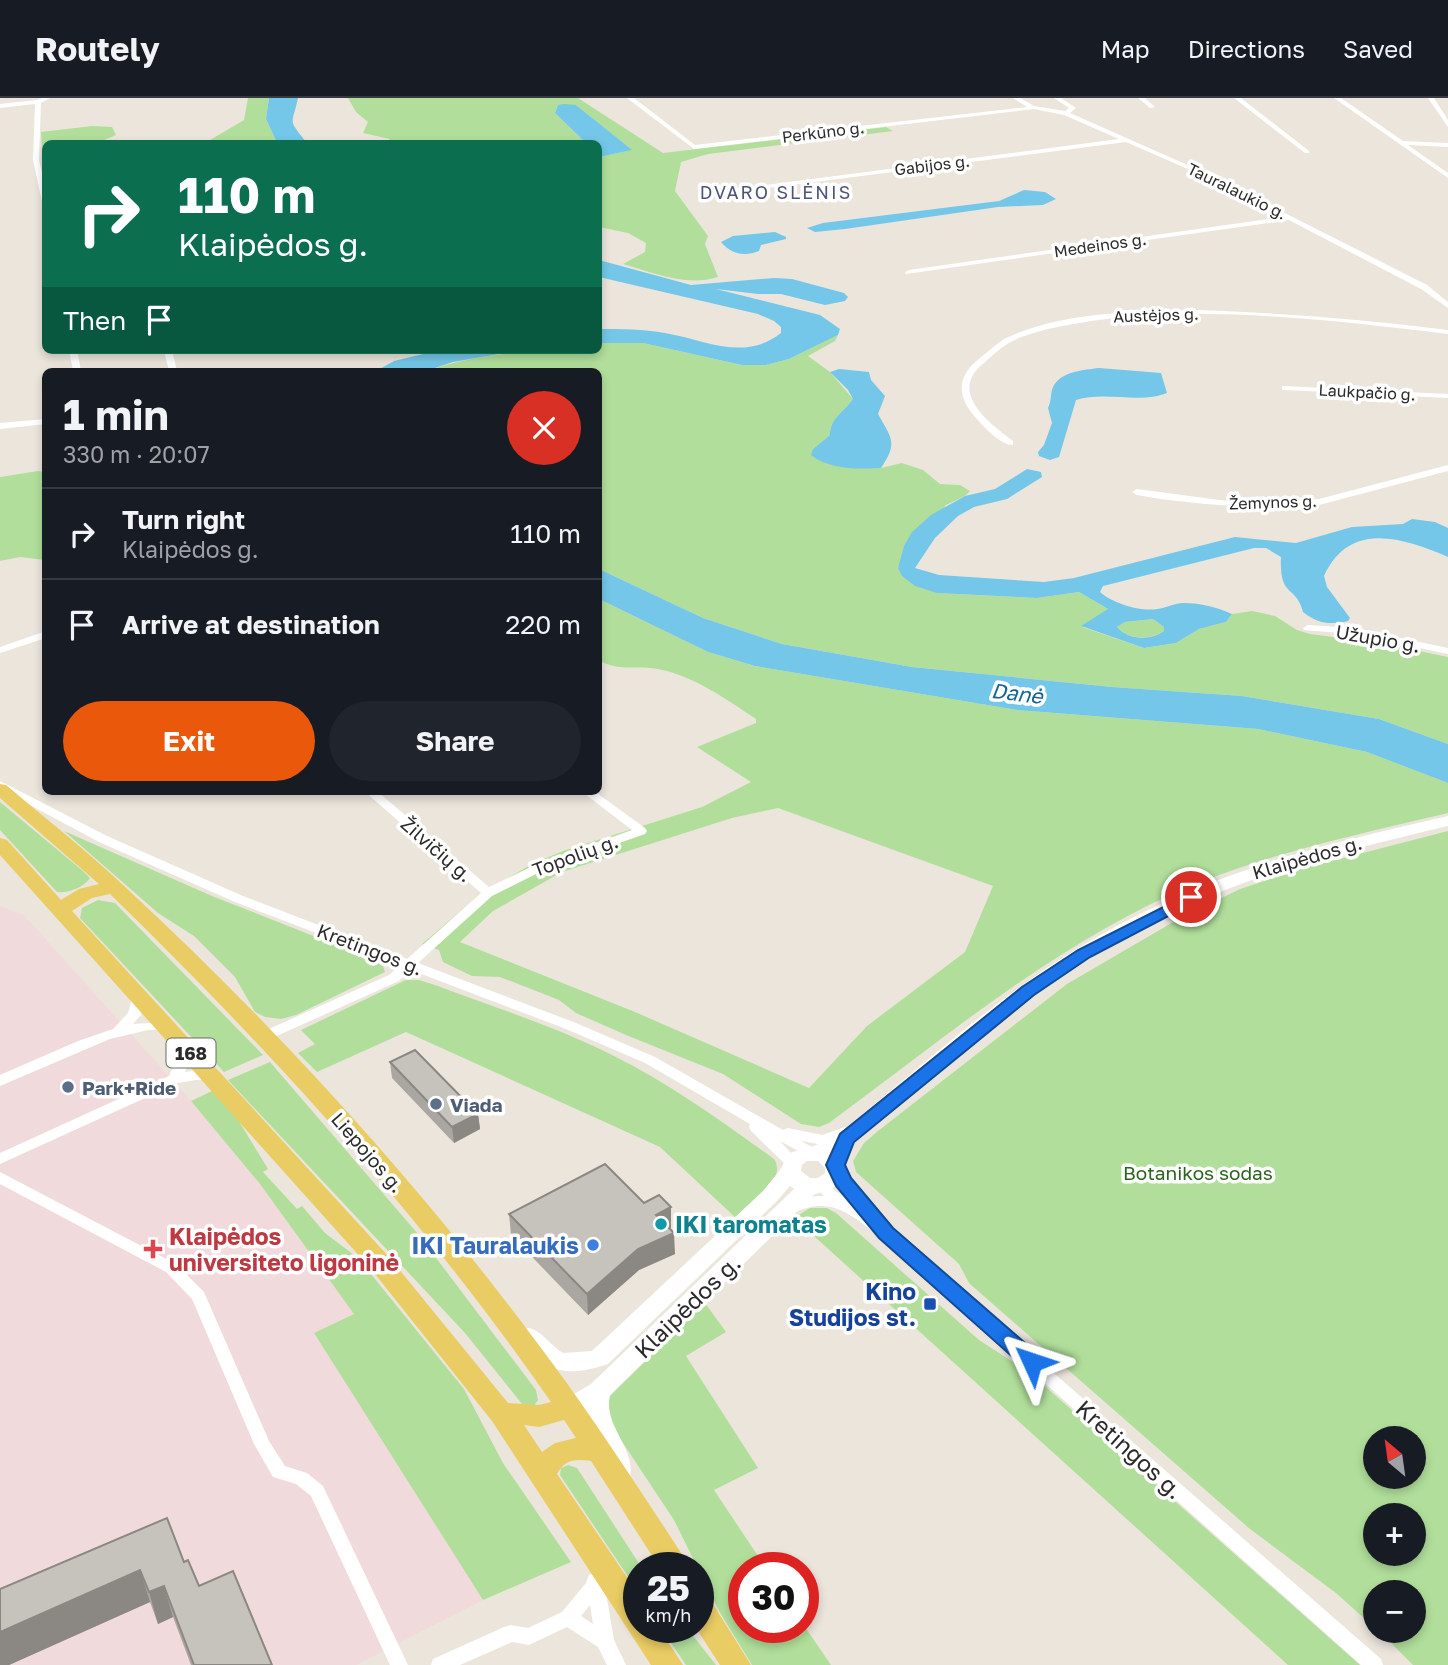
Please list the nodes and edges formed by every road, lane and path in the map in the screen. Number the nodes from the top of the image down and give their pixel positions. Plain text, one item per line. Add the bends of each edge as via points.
1 (47, 98) edge
2 (630, 98) edge
3 (1016, 98) edge
4 (1057, 98) edge
5 (1140, 98) edge
6 (1237, 98) edge
7 (1337, 98) edge
8 (1431, 98) edge
9 (38, 102) junction
10 (0, 106) edge
11 (1032, 107) junction
12 (1152, 107) dead end
13 (1066, 113) junction
14 (1448, 125) edge
15 (1127, 140) junction
16 (1402, 143) junction
17 (1448, 145) edge
18 (1307, 152) dead end
19 (1448, 176) edge
20 (42, 188) edge
21 (737, 190) dead end
22 (1291, 218) junction
23 (909, 272) dead end
24 (1448, 306) edge
25 (1448, 332) edge
26 (1285, 388) dead end
27 (1448, 396) edge
28 (42, 421) edge
29 (0, 426) edge
30 (1010, 443) dead end
31 (1448, 468) edge
32 (1137, 492) dead end
33 (1308, 628) dead end
34 (42, 635) edge
35 (0, 650) edge
36 (1448, 651) edge
37 (0, 784) edge
38 (0, 789) edge
39 (375, 795) edge
40 (592, 795) edge
41 (1448, 821) edge
42 (0, 844) edge
43 (114, 888) junction
44 (488, 894) junction
45 (62, 910) junction
46 (411, 965) junction
47 (140, 995) junction
48 (168, 1026) junction
49 (118, 1031) junction
50 (265, 1036) junction
51 (183, 1043) junction
52 (213, 1077) junction
53 (175, 1079) junction
54 (0, 1081) edge
55 (740, 1113) junction
56 (768, 1128) junction
57 (854, 1132) junction
58 (0, 1159) edge
59 (814, 1163) junction
60 (0, 1177) edge
61 (815, 1186) junction
62 (844, 1203) junction
63 (788, 1207) junction
64 (886, 1233) junction
65 (513, 1330) junction
66 (598, 1391) junction
67 (570, 1408) junction
68 (501, 1413) junction
69 (597, 1450) junction
70 (543, 1474) junction
71 (618, 1481) junction
72 (664, 1552) edge
73 (595, 1553) junction
74 (596, 1586) junction
75 (623, 1596) edge
76 (568, 1618) junction
77 (714, 1630) edge
78 (605, 1641) junction
79 (653, 1643) edge
80 (399, 1665) edge
81 (440, 1665) edge
82 (617, 1665) edge
83 (668, 1665) edge
84 (736, 1665) edge
85 (1374, 1665) edge

1 - 9 street
2 - 11 street, Perkūno g. via 694,147
3 - 11 street, Tauralaukio g.
4 - 13 street via 1073,108
5 - 12 street
6 - 18 street
7 - 16 street
8 - 14 street
9 - 10 street
9 - 20 street via 36,160
11 - 13 street, Tauralaukio g.
13 - 15 street, Tauralaukio g.
15 - 21 street, Gabijos g.
15 - 22 street, Tauralaukio g.
16 - 17 street
16 - 19 street
22 - 23 street, Medeinos g.
22 - 24 street, Tauralaukio g. via 1423,287
25 - 30 street, Austėjos g. via 1316,316 1247,313 1126,315 1027,332 981,357 965,385 982,422
26 - 27 street, Laukpačio g.
28 - 29 street
31 - 32 street, Žemynos g. via 1298,504 1223,504
33 - 36 street, Užupio g. via 1353,631
34 - 35 street
37 - 46 street, Kretingos g. via 125,849
38 - 43 main road, Liepojos g.
39 - 44 street, Žilvičių g.
40 - 44 street, Topolių g. via 641,831 555,859
41 - 57 main road, Klaipėdos g. via 1256,871 1128,929 1028,991
42 - 45 main road, 168
43 - 45 main road via 85,892
43 - 50 main road, Liepojos g.
44 - 46 street, Žilvičių g.
45 - 47 main road, 168
46 - 50 street, Žilvičių g. via 394,978
46 - 55 street, Kretingos g. via 628,1050 680,1075
47 - 48 main road, 168
47 - 49 street via 134,1015
48 - 49 street
48 - 51 main road, 168
49 - 54 street
50 - 65 main road, Liepojos g. via 413,1204
51 - 52 main road, 168
51 - 53 street via 184,1058
52 - 53 street
52 - 68 main road, 168 via 380,1263
53 - 58 street
55 - 56 street, Kretingos g.
55 - 59 street, Kretingos g.
56 - 57 street, Klaipėdos g. via 824,1140
56 - 59 street, Kretingos g.
57 - 59 main road
59 - 61 main road via 801,1184
59 - 61 main road, Klaipėdos g. via 830,1182
59 - 64 street, Kretingos g.
59 - 65 main road via 770,1196 600,1357 575,1364 560,1362
60 - 80 street via 171,1268 198,1296 262,1444 279,1472 302,1478 317,1491
61 - 62 street, Kretingos g.
61 - 63 main road, Klaipėdos g.
62 - 63 street via 816,1201
62 - 64 street, Kretingos g.
63 - 66 main road, Klaipėdos g.
64 - 85 street, Kretingos g.
65 - 67 main road, Liepojos g.
66 - 67 main road, Klaipėdos g.
66 - 71 main road via 594,1411 618,1457
67 - 68 main road via 539,1416
67 - 69 main road, Liepojos g.
68 - 70 main road, 168
69 - 70 main road via 560,1451 549,1459
69 - 71 main road, Liepojos g.
70 - 73 main road, 168
71 - 72 main road, Liepojos g.
73 - 74 street
73 - 75 main road, 168
74 - 76 street
74 - 78 street
76 - 78 street
76 - 81 street via 529,1637 511,1633
77 - 84 main road
78 - 82 street
79 - 83 main road

